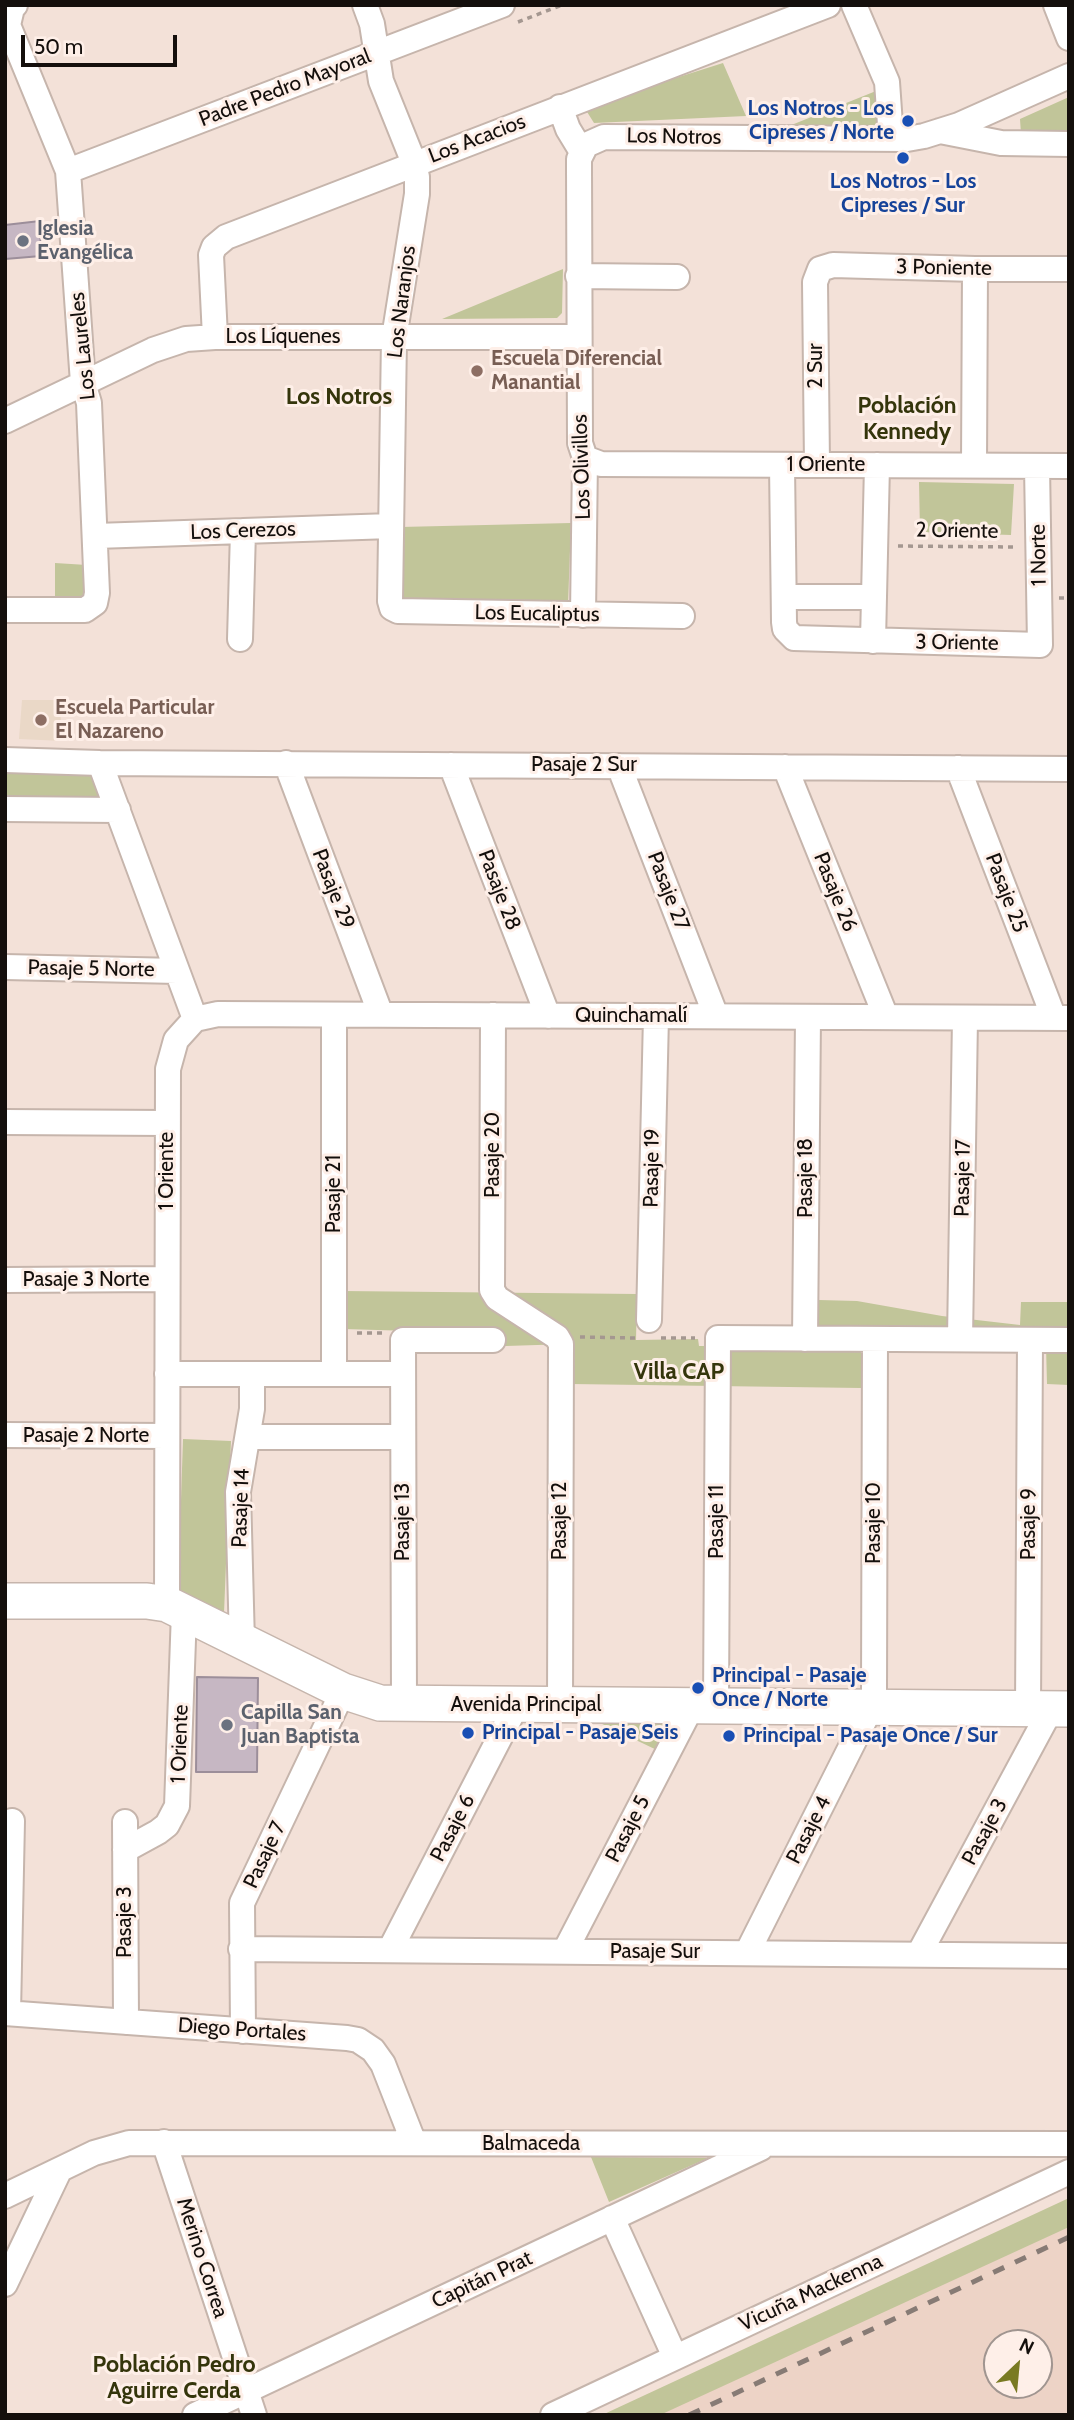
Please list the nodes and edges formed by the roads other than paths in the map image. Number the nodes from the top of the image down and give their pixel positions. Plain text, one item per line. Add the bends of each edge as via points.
1 (365, 5) edge
2 (502, 5) edge
3 (828, 5) edge
4 (854, 5) edge
5 (1056, 5) edge
6 (14, 7) edge
7 (1069, 38) edge
8 (377, 53) junction
9 (1069, 76) edge
10 (559, 107) junction
11 (940, 131) junction
12 (891, 139) junction
13 (1069, 144) edge
14 (582, 152) junction
15 (414, 163) junction
16 (68, 171) junction
17 (820, 269) joint
18 (975, 269) junction
19 (1069, 269) edge
20 (578, 276) junction
21 (677, 276) dead end
22 (215, 337) junction
23 (579, 337) junction
24 (394, 338) junction
25 (83, 383) junction
26 (5, 421) edge
27 (1069, 446) edge
28 (586, 458) junction
29 (782, 465) junction
30 (817, 465) junction
31 (877, 465) junction
32 (974, 466) junction
33 (1037, 466) junction
34 (1069, 466) edge
35 (391, 526) junction
36 (243, 531) junction
37 (96, 536) junction
38 (784, 597) junction
39 (874, 597) junction
40 (392, 608) joint
41 (5, 610) edge
42 (583, 615) junction
43 (682, 616) dead end
44 (240, 639) dead end
45 (873, 641) junction
46 (1041, 645) joint
47 (5, 760) edge
48 (100, 763) junction
49 (286, 763) junction
50 (451, 765) junction
51 (619, 766) junction
52 (785, 767) junction
53 (958, 768) junction
54 (1069, 769) edge
55 (5, 810) edge
56 (118, 810) junction
57 (5, 967) edge
58 (177, 971) junction
59 (334, 1015) junction
60 (381, 1015) junction
61 (494, 1016) junction
62 (548, 1016) junction
63 (656, 1016) junction
64 (716, 1016) junction
65 (808, 1017) junction
66 (886, 1017) junction
67 (965, 1017) junction
68 (1061, 1018) edge
69 (195, 1019) junction
70 (5, 1122) edge
71 (167, 1124) junction
72 (167, 1279) junction
73 (5, 1280) edge
74 (649, 1320) dead end
75 (557, 1337) joint
76 (805, 1339) junction
77 (875, 1339) junction
78 (960, 1339) junction
79 (494, 1340) dead end
80 (1030, 1340) junction
81 (1069, 1340) edge
82 (167, 1374) junction
83 (251, 1374) junction
84 (334, 1374) junction
85 (403, 1374) junction
86 (5, 1435) edge
87 (167, 1436) junction
88 (248, 1437) junction
89 (403, 1437) junction
90 (5, 1601) edge
91 (175, 1608) junction
92 (242, 1643) junction
93 (343, 1692) junction
94 (404, 1704) junction
95 (516, 1706) junction
96 (559, 1706) junction
97 (704, 1706) junction
98 (871, 1707) junction
99 (1049, 1709) edge
100 (12, 1821) dead end
101 (125, 1822) dead end
102 (125, 1850) junction
103 (241, 1949) junction
104 (390, 1950) junction
105 (565, 1951) junction
106 (747, 1953) junction
107 (919, 1954) junction
108 (1069, 1956) edge
109 (6, 2013) edge
110 (126, 2022) junction
111 (243, 2031) junction
112 (164, 2142) junction
113 (414, 2143) junction
114 (1069, 2144) edge
115 (768, 2145) junction
116 (59, 2171) junction
117 (1069, 2172) edge
118 (5, 2196) edge
119 (612, 2218) junction
120 (5, 2284) edge
121 (676, 2357) junction
122 (246, 2391) junction
123 (195, 2415) edge
124 (254, 2415) edge
125 (553, 2415) edge

1 - 8 street, Los Naranjos
2 - 8 street, Padre Pedro Mayoral
3 - 10 street, Los Acacios
4 - 12 street via 883,70
5 - 7 street
6 - 16 street, Los Laureles via 8,25
8 - 15 street, Los Naranjos via 382,81
8 - 16 street, Padre Pedro Mayoral
9 - 11 street, Los Notros
10 - 14 street
10 - 15 street, Los Acacios
11 - 12 street, Los Notros
11 - 13 street, Los Notros via 1001,143
12 - 14 street, Los Notros via 604,137 591,141
14 - 20 street
15 - 22 street, Los Acacios via 219,241 210,263
15 - 24 street, Los Naranjos via 417,194
16 - 25 street, Los Laureles
17 - 18 street, 3 Poniente via 833,265
17 - 30 street, 2 Sur via 815,282
18 - 19 street, 3 Poniente
18 - 32 street
20 - 21 street
20 - 23 street, Los Olivillos
22 - 24 street, Los Líquenes
22 - 25 street, Los Líquenes via 174,342
23 - 24 street, Los Líquenes
23 - 28 street, Los Olivillos via 580,443
24 - 35 street, Los Naranjos
25 - 26 street, Los Líquenes
25 - 37 street, Los Laureles via 89,403
27 - 34 street
28 - 29 street, 1 Oriente via 601,464
28 - 42 street, Los Olivillos
29 - 30 street, 1 Oriente
29 - 38 street
30 - 31 street, 1 Oriente
31 - 32 street, 1 Oriente
31 - 39 street
32 - 33 street, 1 Oriente
33 - 34 street, 1 Oriente
33 - 46 street, 1 Norte
35 - 36 street, Los Cerezos
35 - 40 street, Los Naranjos
36 - 37 street, Los Cerezos
36 - 44 street
37 - 41 street, Los Laureles via 93,606
38 - 39 street
38 - 45 street, 3 Oriente via 789,634 800,639
39 - 45 street
40 - 42 street, Los Eucaliptus
42 - 43 street, Los Eucaliptus
45 - 46 street, 3 Oriente
47 - 48 street, Pasaje 2 Sur
48 - 49 street, Pasaje 2 Sur
48 - 56 street
49 - 50 street, Pasaje 2 Sur
49 - 60 street, Pasaje 29
50 - 51 street, Pasaje 2 Sur
50 - 62 street, Pasaje 28
51 - 52 street, Pasaje 2 Sur
51 - 64 street, Pasaje 27
52 - 53 street, Pasaje 2 Sur
52 - 66 street, Pasaje 26
53 - 54 street, Pasaje 2 Sur
53 - 68 street, Pasaje 25
55 - 56 street
56 - 58 street
57 - 58 street, Pasaje 5 Norte
58 - 69 street
59 - 60 street, Quinchamalí
59 - 69 street, Quinchamalí via 218,1014
59 - 84 street, Pasaje 21
60 - 61 street, Quinchamalí
61 - 62 street, Quinchamalí
61 - 75 street, Pasaje 20 via 494,1294
62 - 63 street, Quinchamalí
63 - 64 street, Quinchamalí
63 - 74 street, Pasaje 19
64 - 65 street, Quinchamalí
65 - 66 street, Quinchamalí
65 - 76 street, Pasaje 18
66 - 67 street, Quinchamalí
67 - 68 street, Quinchamalí
67 - 78 street, Pasaje 17
69 - 71 street, 1 Oriente via 176,1040 169,1059
70 - 71 street
71 - 72 street, 1 Oriente
72 - 73 street, Pasaje 3 Norte
72 - 82 street, 1 Oriente
75 - 96 street, Pasaje 12 via 561,1344
76 - 77 street
76 - 97 street, Pasaje 11 via 718,1338
77 - 78 street
77 - 98 street, Pasaje 10
78 - 80 street
79 - 85 street, Pasaje 13 via 403,1340
80 - 81 street
80 - 99 street, Pasaje 9
82 - 83 street
82 - 87 street, 1 Oriente
83 - 84 street
83 - 88 street, Pasaje 14
84 - 85 street
85 - 89 street, Pasaje 13
86 - 87 street, Pasaje 2 Norte
87 - 91 street, 1 Oriente
88 - 89 street
88 - 92 street, Pasaje 14 via 239,1492
89 - 94 street, Pasaje 13
90 - 91 main road, Avenida Principal via 147,1601
91 - 92 main road, Avenida Principal
91 - 102 street, 1 Oriente via 177,1806 167,1825
92 - 93 main road, Avenida Principal
93 - 94 main road, Avenida Principal via 380,1703
93 - 103 street, Pasaje 7 via 242,1903
94 - 95 main road, Avenida Principal
95 - 96 main road, Avenida Principal
95 - 104 street, Pasaje 6
96 - 97 main road, Avenida Principal
97 - 98 main road, Avenida Principal
97 - 105 street, Pasaje 5
98 - 99 main road, Avenida Principal
98 - 106 street, Pasaje 4
99 - 107 street, Pasaje 3
100 - 109 street
101 - 102 street, Pasaje 3
102 - 110 street, Pasaje 3
103 - 104 street, Pasaje Sur
103 - 111 street, Pasaje 7
104 - 105 street, Pasaje Sur
105 - 106 street, Pasaje Sur
106 - 107 street, Pasaje Sur
107 - 108 street, Pasaje Sur
109 - 110 street, Diego Portales
110 - 111 street, Diego Portales
111 - 113 street, Diego Portales via 347,2038 367,2045 383,2064
112 - 113 street, Balmaceda
112 - 116 street, Balmaceda via 111,2146
112 - 122 street, Merino Correa
113 - 115 street, Balmaceda
114 - 115 street, Balmaceda
115 - 119 street, Capitán Prat
116 - 118 street, Balmaceda
116 - 120 street
117 - 121 street, Vicuña Mackenna
119 - 121 street
119 - 122 street, Capitán Prat
121 - 125 street, Vicuña Mackenna
122 - 123 street, Capitán Prat
122 - 124 street, Merino Correa

